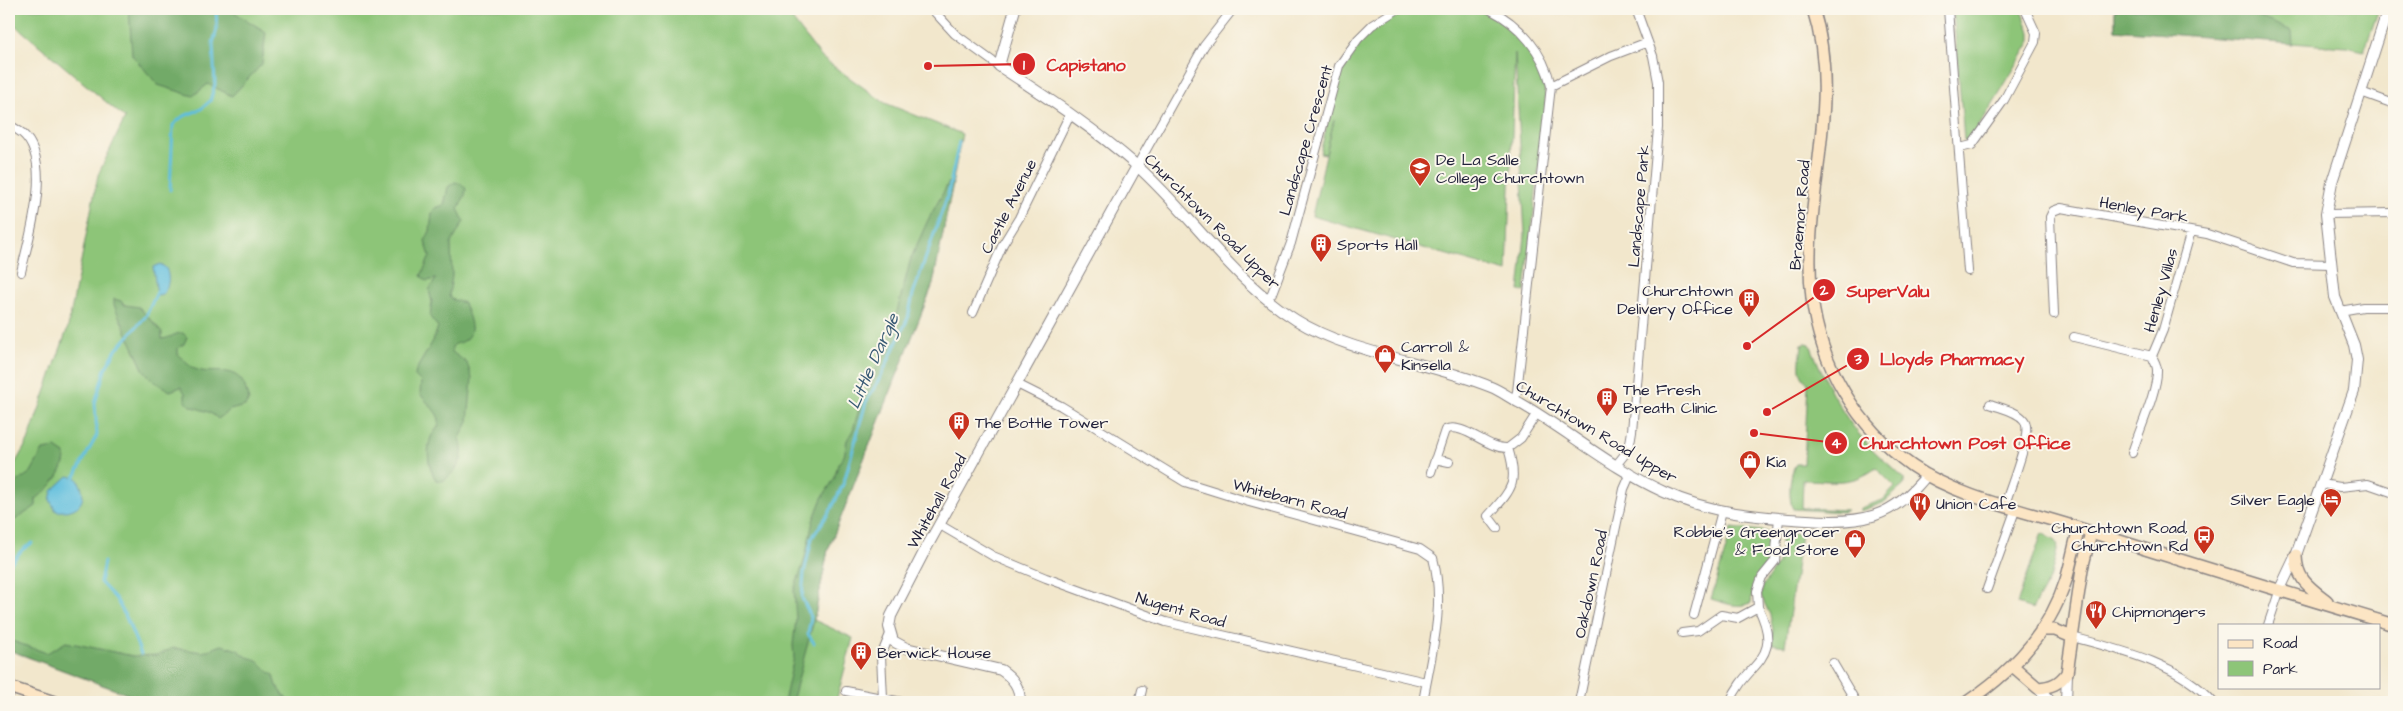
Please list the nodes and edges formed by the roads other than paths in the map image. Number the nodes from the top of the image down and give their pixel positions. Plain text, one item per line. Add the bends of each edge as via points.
1 (932, 9) edge
2 (1015, 9) edge
3 (1233, 9) edge
4 (1398, 9) edge
5 (1488, 9) edge
6 (1636, 9) edge
7 (1813, 9) edge
8 (1948, 9) edge
9 (2025, 9) edge
10 (2388, 9) edge
11 (2389, 21) edge
12 (1648, 42) junction
13 (999, 66) junction
14 (1551, 86) junction
15 (2361, 92) junction
16 (2394, 104) edge
17 (1070, 114) junction
18 (9, 125) edge
19 (1960, 148) junction
20 (1137, 166) junction
21 (2394, 213) edge
22 (2326, 214) junction
23 (2191, 231) junction
24 (2331, 264) junction
25 (1968, 271) dead end
26 (21, 272) dead end
27 (1267, 299) junction
28 (2394, 307) edge
29 (2340, 311) junction
30 (973, 313) dead end
31 (2054, 314) dead end
32 (2074, 337) dead end
33 (2152, 356) junction
34 (1017, 384) junction
35 (1514, 400) junction
36 (1990, 404) dead end
37 (1537, 413) junction
38 (1508, 448) junction
39 (2132, 453) dead end
40 (1435, 459) junction
41 (1448, 462) dead end
42 (1617, 464) junction
43 (1432, 472) dead end
44 (1631, 473) junction
45 (1927, 475) junction
46 (2322, 484) junction
47 (2394, 493) edge
48 (2005, 505) junction
49 (2016, 508) junction
50 (1722, 511) junction
51 (1779, 518) junction
52 (940, 526) junction
53 (1497, 528) dead end
54 (2079, 528) junction
55 (2091, 532) junction
56 (2296, 555) junction
57 (2070, 567) junction
58 (2082, 569) junction
59 (1987, 589) dead end
60 (2280, 590) junction
61 (2334, 606) junction
62 (1758, 607) junction
63 (1694, 615) dead end
64 (2268, 624) edge
65 (2394, 625) edge
66 (2041, 630) junction
67 (1682, 632) dead end
68 (890, 634) junction
69 (2072, 636) junction
70 (1833, 663) dead end
71 (2014, 666) junction
72 (2068, 673) junction
73 (1426, 682) junction
74 (9, 687) edge
75 (2038, 688) junction
76 (1142, 690) dead end
77 (846, 691) dead end
78 (883, 698) junction
79 (54, 702) edge
80 (902, 702) edge
81 (1020, 702) edge
82 (1139, 702) edge
83 (1423, 702) edge
84 (1579, 702) edge
85 (1730, 702) edge
86 (1856, 702) edge
87 (1967, 702) edge
88 (2051, 702) edge
89 (2066, 702) edge
90 (2213, 702) edge

1 - 13 street via 955,34
2 - 13 street
3 - 20 street via 1204,46
4 - 27 street, Landscape Crescent via 1358,38 1339,66 1290,243
5 - 14 street via 1522,32 1548,70
6 - 12 street, Landscape Park
7 - 45 main road, Braemor Road via 1822,41 1826,86 1811,247 1811,286 1818,326 1832,370 1852,406 1894,451
8 - 19 street
9 - 19 street via 2036,33 2035,42 2004,100 1972,145
10 - 11 street
11 - 15 street
12 - 14 street via 1611,56
12 - 42 street, Landscape Park via 1658,82 1656,147 1632,431 1628,449
13 - 17 street, Churchtown Road Upper
14 - 35 street
15 - 16 street
15 - 22 street via 2332,182
17 - 20 street, Churchtown Road Upper
17 - 30 street, Castle Avenue via 995,261
18 - 26 street via 23,134 36,154 39,182
19 - 25 street
20 - 27 street, Churchtown Road Upper
20 - 34 street, Whitehall Road
21 - 22 street
22 - 24 street
23 - 24 street, Henley Park via 2293,263
23 - 31 street, Henley Park via 2061,208 2053,211 2050,217
23 - 33 street, Henley Villas via 2164,330
24 - 29 street
27 - 35 street, Churchtown Road Upper via 1297,320 1334,339 1459,375 1495,388
28 - 29 street
29 - 46 street via 2354,345 2357,374
32 - 33 street
33 - 39 street via 2157,372
34 - 52 street, Whitehall Road
34 - 73 street, Whitebarn Road via 1061,406 1185,482 1420,549 1433,558 1439,594
35 - 37 street, Churchtown Road Upper
36 - 48 street via 2020,416 2026,422 2023,450
37 - 38 street via 1521,438
37 - 42 street, Churchtown Road Upper
38 - 40 street via 1499,448 1458,428 1450,428 1442,434
38 - 53 street via 1514,477 1512,486 1488,516
40 - 41 street
40 - 43 street
42 - 44 street, Churchtown Road Upper
44 - 50 street, Churchtown Road Upper via 1663,492
44 - 84 street, Oakdown Road via 1625,485
45 - 48 main road
45 - 51 street, Churchtown Road Upper via 1894,507 1868,519
46 - 47 street via 2340,487 2368,484
46 - 56 street
48 - 49 main road
49 - 54 main road
49 - 59 street
50 - 51 street, Churchtown Road Upper
50 - 63 street
51 - 62 street via 1775,561 1762,577 1757,591
52 - 68 street, Whitehall Road via 892,616
52 - 73 street, Nugent Road via 993,556 1166,622
54 - 55 main road
54 - 57 main road
55 - 58 main road
55 - 60 main road
56 - 60 street
56 - 61 main road via 2299,575 2305,585
57 - 58 main road
57 - 66 main road via 2056,606
58 - 69 main road
60 - 61 main road
60 - 64 street
61 - 65 main road
62 - 67 street via 1738,618 1721,615 1698,631
62 - 85 street via 1767,629 1767,651 1740,682
66 - 69 main road via 2055,630
66 - 71 main road
68 - 78 street via 881,656
68 - 81 street via 893,641 906,648 1001,670 1019,688
69 - 72 main road
69 - 90 street via 2168,668 2191,681
70 - 86 street
71 - 75 main road
71 - 87 main road
72 - 75 main road via 2053,686
72 - 89 street
73 - 83 street, Whitebarn Road
74 - 79 main road
75 - 88 street
76 - 82 street
77 - 78 street
78 - 80 street

